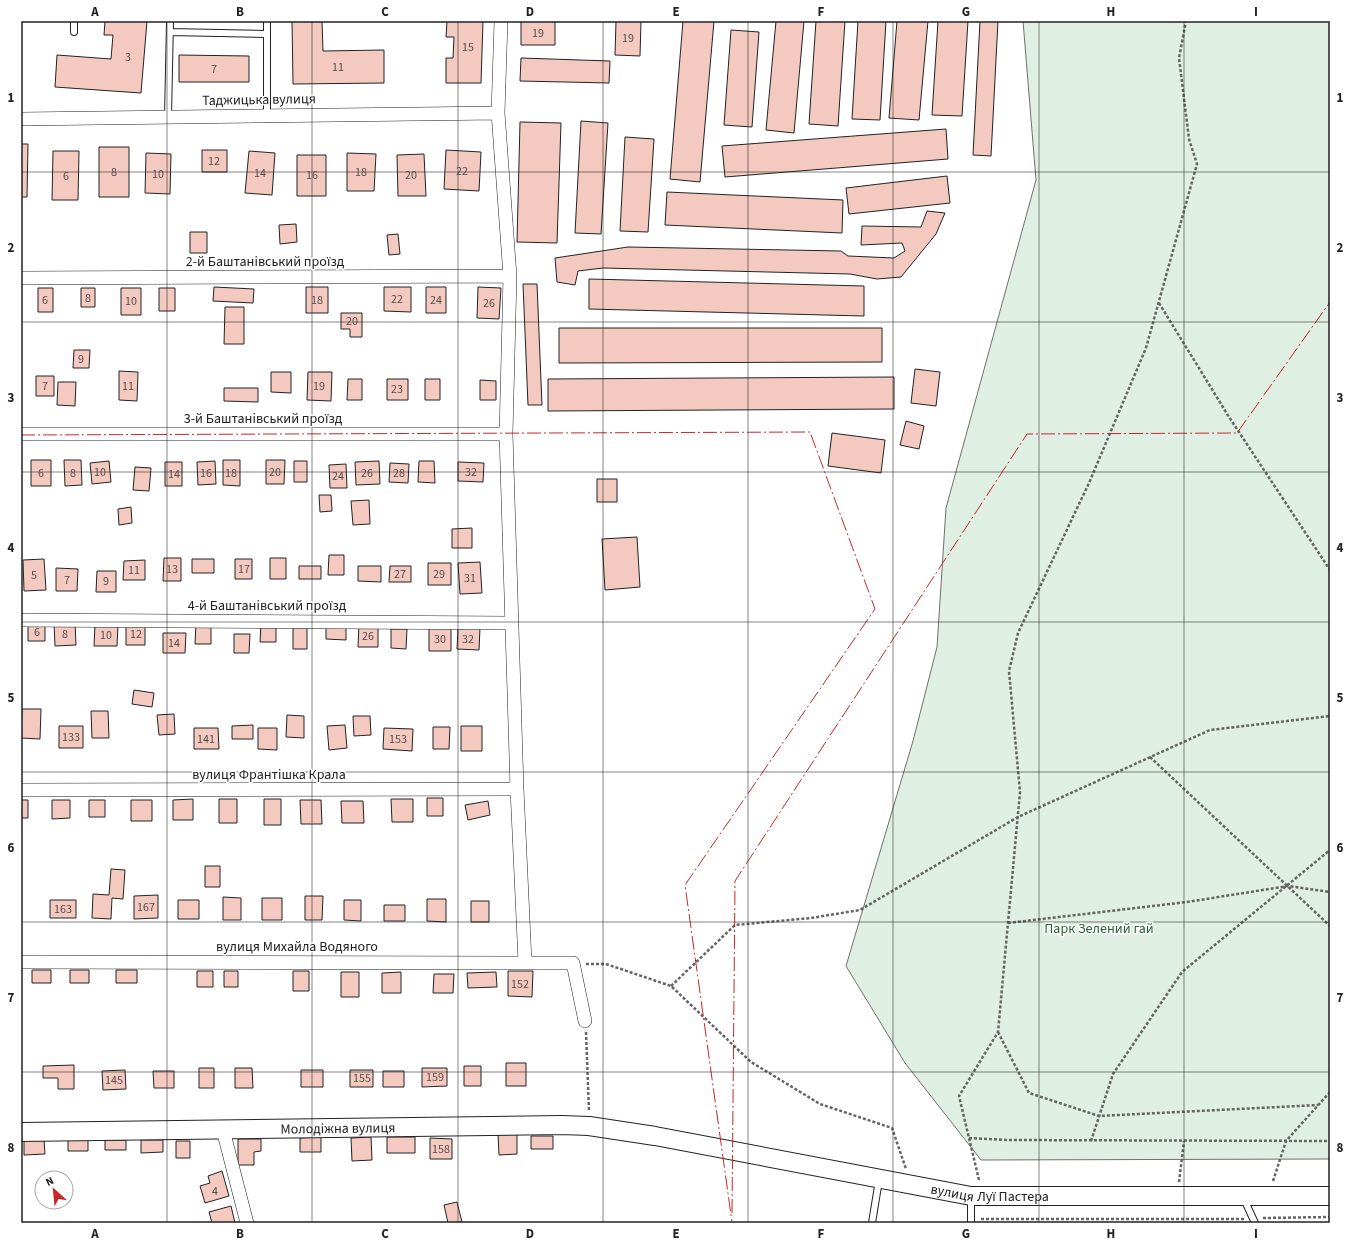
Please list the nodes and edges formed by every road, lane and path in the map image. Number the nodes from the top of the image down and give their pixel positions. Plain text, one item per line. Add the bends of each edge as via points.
1 (74, 21) edge
2 (170, 21) edge
3 (267, 21) edge
4 (501, 21) edge
5 (1186, 21) edge
6 (74, 32) dead end
7 (170, 32) junction
8 (267, 34) junction
9 (498, 113) junction
10 (267, 115) junction
11 (168, 117) junction
12 (21, 118) edge
13 (510, 276) junction
14 (21, 278) edge
15 (1158, 302) junction
16 (21, 434) edge
17 (506, 434) junction
18 (1330, 570) edge
19 (21, 620) edge
20 (512, 623) junction
21 (1330, 716) edge
22 (1150, 757) junction
23 (517, 789) junction
24 (21, 790) edge
25 (1018, 817) junction
26 (1330, 850) edge
27 (1288, 886) junction
28 (1330, 892) edge
29 (1008, 923) junction
30 (1330, 926) edge
31 (21, 962) edge
32 (525, 962) junction
33 (573, 963) junction
34 (671, 986) junction
35 (585, 1021) joint
36 (998, 1032) junction
37 (1330, 1092) edge
38 (1318, 1105) junction
39 (1099, 1116) junction
40 (589, 1126) junction
41 (223, 1130) junction
42 (21, 1132) edge
43 (655, 1136) joint
44 (970, 1138) junction
45 (1091, 1141) junction
46 (1184, 1141) junction
47 (1286, 1141) junction
48 (1330, 1141) edge
49 (879, 1179) junction
50 (912, 1185) junction
51 (977, 1196) junction
52 (1178, 1196) junction
53 (1243, 1196) junction
54 (1268, 1196) junction
55 (1330, 1196) edge
56 (1330, 1217) edge
57 (971, 1221) edge
58 (1254, 1221) edge
59 (247, 1223) edge
60 (872, 1223) edge

1 - 6 lane
2 - 7 lane
3 - 8 lane
4 - 9 street
5 - 15 path via 1179,58 1189,139 1197,164
7 - 8 lane
7 - 11 lane
8 - 10 lane
9 - 10 street, Таджицька вулиця
9 - 13 street
10 - 11 street, Таджицька вулиця
11 - 12 street, Таджицька вулиця
13 - 14 street, 2-й Баштанівський проїзд
13 - 17 street
15 - 18 path via 1229,417
15 - 25 path via 1146,348 1089,483 1018,633 1009,671 1020,792
16 - 17 street, 3-й Баштанівський проїзд
17 - 20 street
19 - 20 street, 4-й Баштанівський проїзд
20 - 23 street
21 - 22 path via 1210,730
22 - 25 path
22 - 27 path
23 - 24 street, вулиця Франтішка Крала
23 - 32 street
25 - 29 path
25 - 34 path via 860,910 811,918 735,925
26 - 27 path
27 - 28 path
27 - 29 path via 1187,902
27 - 30 path
27 - 39 path via 1182,972 1113,1074
29 - 36 path
31 - 32 street, вулиця Михайла Водяного
32 - 33 street, вулиця Михайла Водяного
33 - 34 path via 606,964
33 - 35 street
34 - 50 path via 751,1062 820,1104 892,1128
35 - 40 path
36 - 39 path via 1029,1093
36 - 44 path via 959,1096
37 - 38 path
38 - 39 path
38 - 47 path
39 - 45 path
40 - 41 street, Молодіжна вулиця
40 - 43 street, Молодіжна вулиця
41 - 42 street, Молодіжна вулиця
41 - 59 street
43 - 49 street, вулиця Луї Пастера
44 - 45 path
44 - 51 path
45 - 46 path
46 - 47 path
46 - 52 path
47 - 48 path
47 - 54 path
49 - 50 street, вулиця Луї Пастера
49 - 60 lane
50 - 51 street, вулиця Луї Пастера
51 - 52 street, вулиця Луї Пастера
51 - 57 lane
52 - 53 street, вулиця Луї Пастера
53 - 54 street, вулиця Луї Пастера
53 - 58 lane
54 - 55 street, вулиця Луї Пастера
56 - 58 path
57 - 58 path

